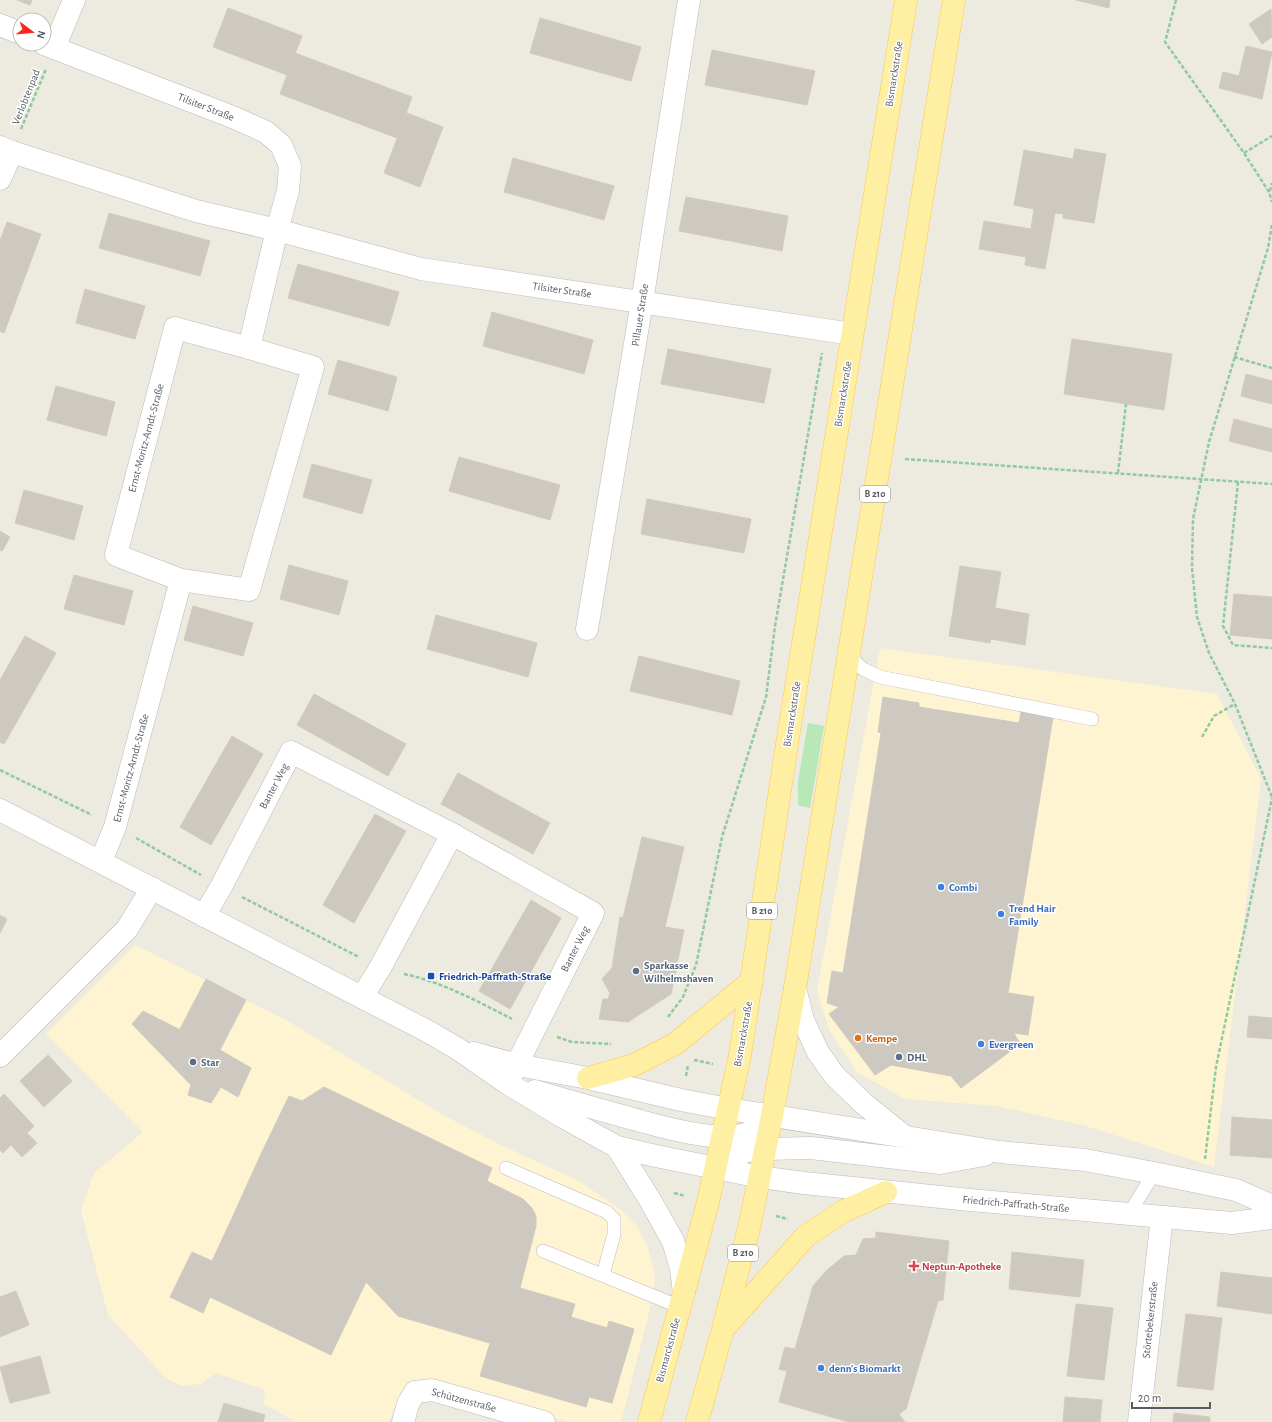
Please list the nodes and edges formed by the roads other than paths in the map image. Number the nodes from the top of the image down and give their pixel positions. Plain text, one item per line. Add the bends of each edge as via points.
1 (74, 0) edge
2 (689, 0) edge
3 (906, 0) edge
4 (954, 0) edge
5 (0, 24) edge
6 (12, 29) edge
7 (52, 40) edge
8 (52, 47) edge
9 (6, 149) edge
10 (0, 179) edge
11 (277, 230) junction
12 (642, 302) junction
13 (852, 334) junction
14 (249, 348) junction
15 (181, 580) junction
16 (587, 629) dead end
17 (849, 656) junction
18 (1092, 719) dead end
19 (0, 810) edge
20 (452, 834) junction
21 (101, 861) junction
22 (152, 888) junction
23 (204, 916) junction
24 (752, 981) junction
25 (795, 988) junction
26 (362, 998) junction
27 (0, 1056) edge
28 (512, 1074) junction
29 (588, 1078) junction
30 (729, 1109) junction
31 (772, 1116) junction
32 (723, 1136) junction
33 (906, 1138) junction
34 (617, 1146) junction
35 (765, 1149) junction
36 (1000, 1152) junction
37 (506, 1168) dead end
38 (716, 1168) junction
39 (1154, 1173) junction
40 (760, 1177) junction
41 (886, 1192) junction
42 (1272, 1206) edge
43 (1129, 1214) junction
44 (1162, 1217) junction
45 (1272, 1218) edge
46 (543, 1251) dead end
47 (603, 1275) junction
48 (682, 1300) junction
49 (723, 1329) junction
50 (403, 1422) edge
51 (544, 1422) edge
52 (649, 1422) edge
53 (697, 1422) edge
54 (1139, 1422) edge

1 - 7 street
2 - 12 street, Pillauer Straße
3 - 13 main road, Bismarckstraße / B 210
4 - 17 main road, B 210
5 - 6 street
8 - 11 street, Tilsiter Straße via 266,132 281,144 290,166 288,191
9 - 10 street
9 - 11 street, Tilsiter Straße via 196,211
11 - 12 street, Tilsiter Straße via 421,269
11 - 14 street
12 - 13 street, Tilsiter Straße
12 - 16 street, Pillauer Straße
13 - 24 main road, Bismarckstraße / B 210
14 - 15 street, Ernst-Moritz-Arndt-Straße via 313,367 249,590
14 - 15 street, Ernst-Moritz-Arndt-Straße via 175,328 116,554
15 - 21 street, Ernst-Moritz-Arndt-Straße via 116,826
17 - 18 lane via 863,669 880,677
17 - 25 main road, B 210
19 - 21 street
20 - 23 street, Banter Weg via 292,752
20 - 26 street
20 - 28 street, Banter Weg via 593,913
21 - 22 street
22 - 23 street
22 - 27 street via 127,929
23 - 26 street
24 - 29 main road via 675,1044 634,1065
24 - 30 main road, Bismarckstraße / B 210
25 - 31 main road, B 210
25 - 33 street via 803,1020 818,1052 834,1075
26 - 28 street via 458,1049
28 - 29 street
28 - 32 street via 599,1110 675,1130
28 - 34 street via 563,1117
29 - 30 street
30 - 31 street
30 - 32 main road, Bismarckstraße / B 210
31 - 32 street via 749,1133
31 - 33 street
31 - 35 main road, B 210
32 - 38 main road, Bismarckstraße / B 210
33 - 36 street
34 - 38 street
34 - 48 street via 673,1241 681,1268
35 - 36 street via 811,1148 940,1163
35 - 38 street via 741,1153
35 - 40 main road, B 210
36 - 39 street via 1085,1160
37 - 47 lane via 607,1212 614,1219 614,1234
38 - 40 street
38 - 48 main road, Bismarckstraße / B 210
39 - 42 street via 1236,1190
39 - 43 lane
40 - 41 street, Friedrich-Paffrath-Straße
40 - 49 main road, B 210
41 - 43 street, Friedrich-Paffrath-Straße
41 - 49 main road via 844,1211 806,1236
43 - 44 street, Friedrich-Paffrath-Straße
44 - 45 street, Friedrich-Paffrath-Straße via 1232,1223
44 - 54 street, Störtebekerstraße
46 - 47 lane
47 - 48 lane
48 - 52 main road, Bismarckstraße / B 210
49 - 53 main road, B 210
50 - 51 street, Schützenstraße via 408,1404 415,1392 432,1390

